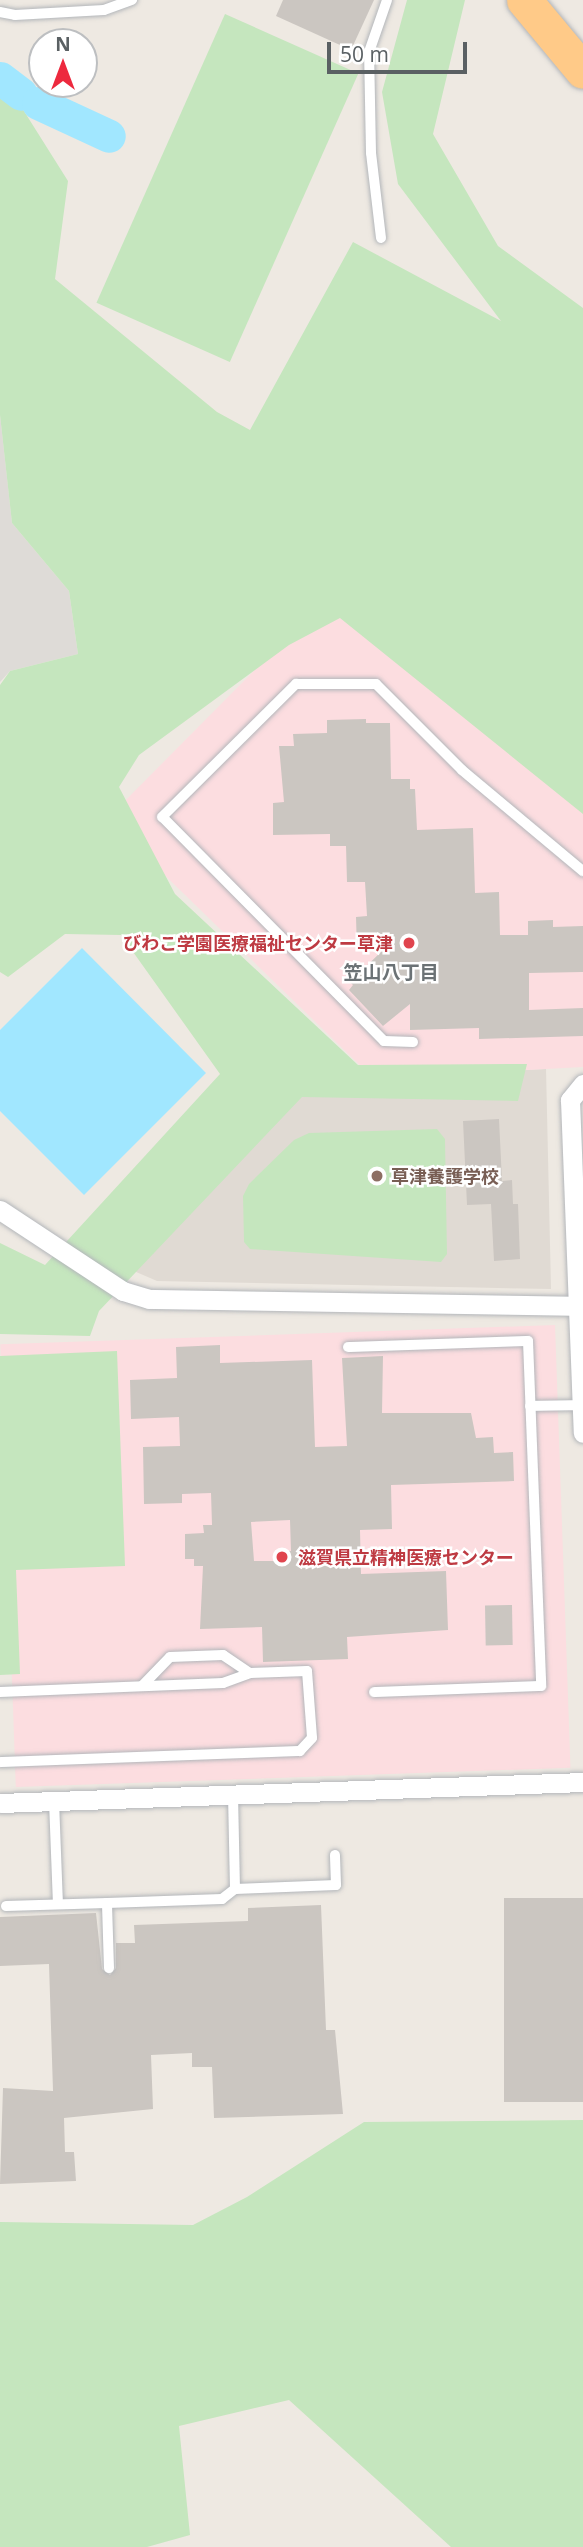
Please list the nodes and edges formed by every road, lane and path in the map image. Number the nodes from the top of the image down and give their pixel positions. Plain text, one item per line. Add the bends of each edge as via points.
1 (132, 0) edge
2 (387, 0) edge
3 (524, 0) edge
4 (543, 0) edge
5 (103, 5) edge
6 (0, 12) edge
7 (583, 46) edge
8 (583, 71) edge
9 (381, 238) dead end
10 (583, 870) edge
11 (413, 1042) dead end
12 (583, 1084) edge
13 (0, 1210) edge
14 (578, 1306) junction
15 (348, 1347) dead end
16 (582, 1405) edge
17 (530, 1406) junction
18 (583, 1433) edge
19 (250, 1674) junction
20 (142, 1686) junction
21 (0, 1692) edge
22 (374, 1692) dead end
23 (0, 1762) edge
24 (583, 1782) edge
25 (233, 1794) junction
26 (54, 1801) junction
27 (0, 1803) edge
28 (335, 1855) dead end
29 (235, 1889) junction
30 (107, 1902) junction
31 (58, 1904) junction
32 (6, 1906) dead end
33 (109, 1968) dead end

1 - 5 lane
2 - 9 lane via 369,52 371,153
3 - 8 highway
4 - 7 highway
5 - 6 lane via 15,16
10 - 11 lane via 462,770 376,684 296,684 162,817 384,1041
12 - 14 street via 570,1100
13 - 14 street via 123,1291 149,1299
14 - 16 street
15 - 17 lane via 528,1340
16 - 17 lane
16 - 18 street
17 - 22 lane via 541,1686
19 - 20 lane via 223,1684
19 - 20 lane via 223,1655 170,1657
19 - 23 lane via 307,1671 312,1738 300,1751
20 - 21 lane
24 - 25 street
25 - 26 street
25 - 29 lane
26 - 27 street
26 - 31 lane
28 - 29 lane via 336,1885
29 - 30 lane via 222,1899
30 - 31 lane
30 - 33 lane
31 - 32 lane

